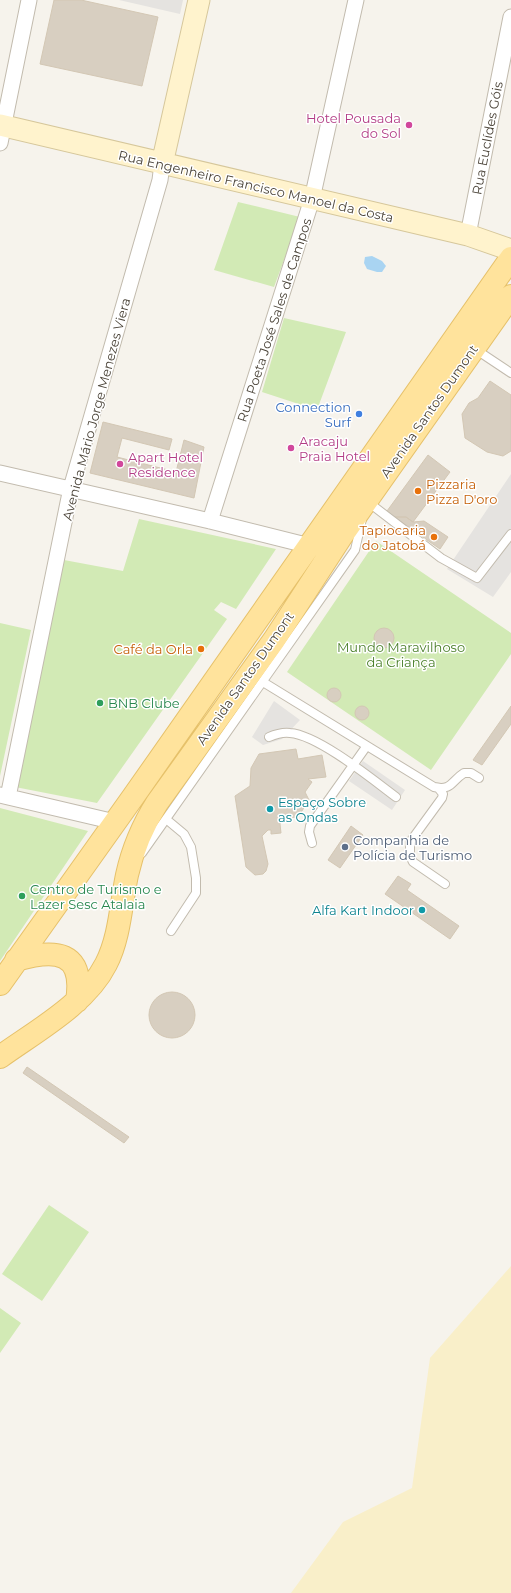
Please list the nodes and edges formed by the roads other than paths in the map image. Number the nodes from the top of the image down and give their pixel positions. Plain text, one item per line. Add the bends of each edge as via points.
1 (29, 0) edge
2 (199, 0) edge
3 (356, 0) edge
4 (511, 17) edge
5 (1, 131) edge
6 (162, 164) junction
7 (312, 199) junction
8 (468, 235) junction
9 (511, 250) edge
10 (511, 258) edge
11 (511, 296) edge
12 (473, 348) junction
13 (511, 373) edge
14 (0, 473) edge
15 (71, 488) junction
16 (365, 504) junction
17 (210, 521) junction
18 (511, 534) edge
19 (310, 546) junction
20 (274, 640) junction
21 (267, 676) junction
22 (269, 737) dead end
23 (366, 747) junction
24 (353, 765) junction
25 (479, 778) dead end
26 (440, 788) junction
27 (4, 796) edge
28 (396, 797) dead end
29 (166, 819) junction
30 (115, 822) junction
31 (312, 843) dead end
32 (127, 874) junction
33 (445, 884) dead end
34 (171, 931) dead end
35 (16, 960) junction
36 (0, 984) edge
37 (77, 1001) junction
38 (0, 1057) edge

1 - 5 street
2 - 6 street
3 - 7 street, Rua Poeta José Sales de Campos
4 - 8 street, Rua Euclídes Góis
5 - 6 street, Rua Engenheiro Francisco Manoel da Costa
6 - 7 street, Rua Engenheiro Francisco Manoel da Costa
6 - 15 street, Avenida Mário Jorge Menezes Viera via 160,180
7 - 8 street, Rua Engenheiro Francisco Manoel da Costa
7 - 17 street, Rua Poeta José Sales de Campos
8 - 9 street, Rua Engenheiro Francisco Manoel da Costa
10 - 19 main road, Avenida Santos Dumont
11 - 12 main road, Avenida Santos Dumont
12 - 13 lane
12 - 16 main road, Avenida Santos Dumont
14 - 15 street
15 - 17 street
15 - 27 street, Avenida Mário Jorge Menezes Viera
16 - 18 lane via 441,558 477,578
16 - 20 main road, Avenida Santos Dumont
16 - 21 lane via 354,550
17 - 19 street
19 - 30 main road, Avenida Santos Dumont
20 - 21 main road
20 - 32 main road, Avenida Santos Dumont via 143,825
21 - 23 lane
21 - 29 lane
22 - 24 lane via 291,732 318,742
23 - 24 lane
23 - 26 lane via 434,788
24 - 28 lane
24 - 31 lane via 310,826
25 - 26 lane via 471,773 464,773 449,787
26 - 33 lane via 442,798 410,842 409,850 412,862
27 - 30 street
29 - 32 lane
29 - 34 lane via 184,834 191,847 196,878 196,893
30 - 35 main road, Avenida Santos Dumont
32 - 37 main road, Avenida Santos Dumont via 116,934 107,963
35 - 36 main road, Avenida Santos Dumont
35 - 37 main road via 52,954 68,960 78,977
37 - 38 main road, Avenida Santos Dumont

